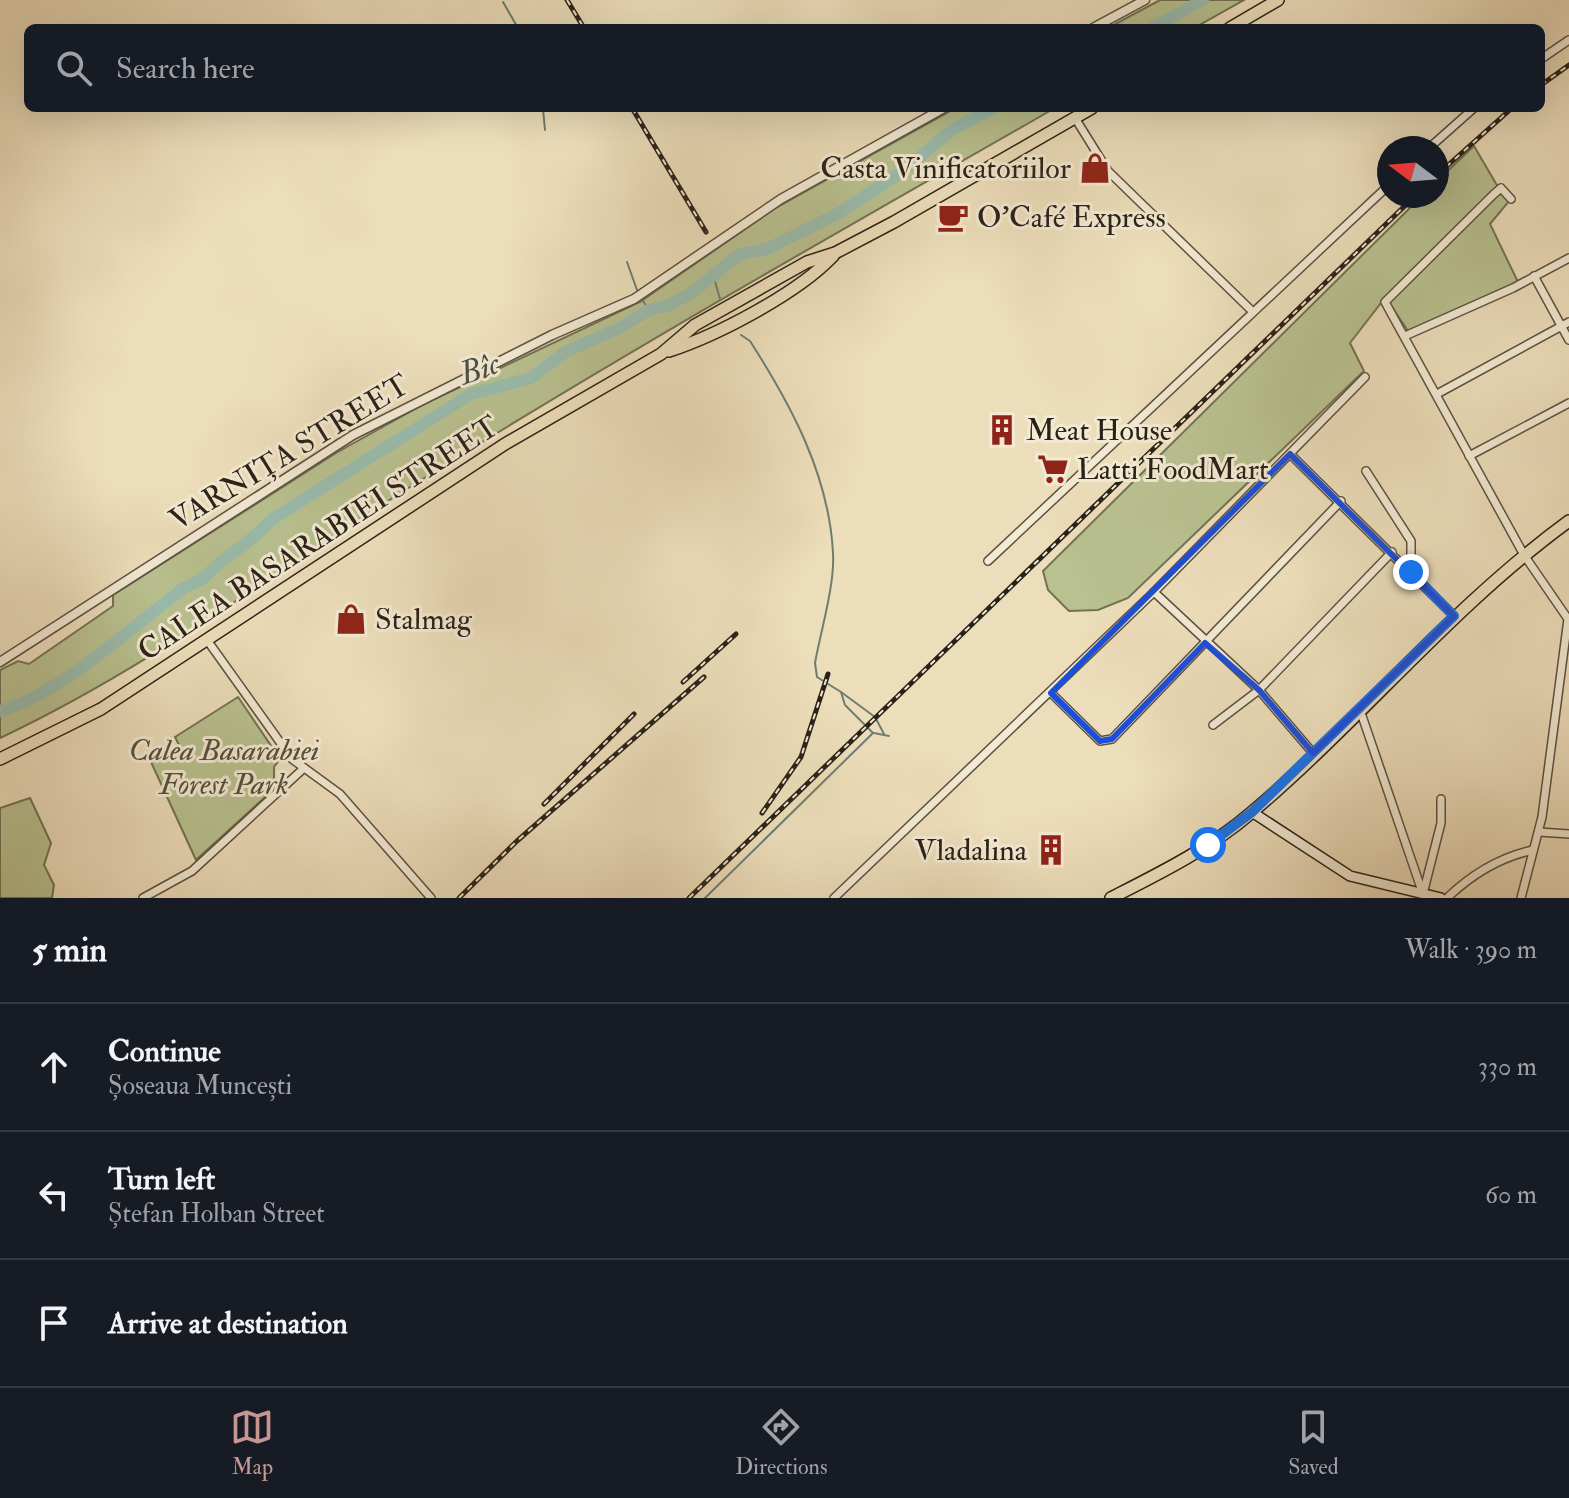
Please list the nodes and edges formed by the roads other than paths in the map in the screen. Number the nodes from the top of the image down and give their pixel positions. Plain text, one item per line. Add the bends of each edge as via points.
1 (1145, 0) edge
2 (1278, 0) edge
3 (1100, 24) edge
4 (1237, 24) edge
5 (1569, 40) edge
6 (1545, 56) edge
7 (937, 112) edge
8 (1085, 112) edge
9 (1470, 112) edge
10 (1075, 118) junction
11 (1442, 136) edge
12 (1377, 196) edge
13 (1511, 199) dead end
14 (835, 253) junction
15 (1569, 258) edge
16 (782, 276) junction
17 (1534, 276) junction
18 (789, 289) junction
19 (1252, 311) junction
20 (1565, 324) edge
21 (695, 325) junction
22 (1405, 336) junction
23 (703, 340) junction
24 (1569, 340) edge
25 (661, 354) junction
26 (1365, 377) dead end
27 (1437, 394) junction
28 (1569, 403) edge
29 (1290, 454) junction
30 (1469, 456) junction
31 (1366, 471) dead end
32 (1341, 501) junction
33 (1569, 521) edge
34 (1392, 552) junction
35 (1524, 555) junction
36 (988, 561) dead end
37 (1411, 572) junction
38 (1154, 592) junction
39 (1454, 616) junction
40 (1568, 619) edge
41 (207, 640) junction
42 (1205, 643) junction
43 (0, 662) edge
44 (1259, 690) junction
45 (1051, 693) junction
46 (1360, 708) junction
47 (1213, 725) dead end
48 (1313, 753) junction
49 (0, 759) edge
50 (303, 769) junction
51 (1441, 799) dead end
52 (1252, 812) junction
53 (1539, 832) junction
54 (1569, 834) edge
55 (1533, 850) junction
56 (1423, 894) junction
57 (143, 898) edge
58 (431, 898) edge
59 (834, 898) edge
60 (1111, 898) edge
61 (1444, 898) edge
62 (1521, 898) edge

1 - 3 street
2 - 4 main road
5 - 6 street
7 - 43 street, VARNIȚA STREET via 781,199 634,299 353,435
8 - 10 main road, CALEA BASARABIEI STREET
9 - 11 street
10 - 14 main road, CALEA BASARABIEI STREET
10 - 19 street via 1108,171
12 - 19 street
13 - 22 street via 1501,188 1385,302
14 - 16 main road, CALEA BASARABIEI STREET
14 - 18 main road, CALEA BASARABIEI STREET via 815,274
15 - 17 street
16 - 18 main road
16 - 21 main road, CALEA BASARABIEI STREET
17 - 20 street
17 - 22 street
18 - 23 main road, CALEA BASARABIEI STREET
19 - 36 street
20 - 24 street
20 - 27 street
21 - 23 main road
21 - 25 main road, CALEA BASARABIEI STREET
22 - 27 street
23 - 25 main road, CALEA BASARABIEI STREET
25 - 41 main road, CALEA BASARABIEI STREET via 505,444
26 - 29 street
27 - 30 street
28 - 30 street
29 - 32 street
29 - 38 street
30 - 35 street
31 - 37 street via 1411,541
32 - 34 street
32 - 42 street
33 - 35 main road
34 - 37 street
34 - 44 street
35 - 39 main road
35 - 40 street
37 - 39 street
38 - 42 street
38 - 45 street
39 - 46 main road
40 - 53 street
41 - 49 main road, CALEA BASARABIEI STREET via 101,709
41 - 50 street
42 - 44 street
42 - 45 street via 1108,741 1100,741
44 - 47 street
44 - 48 street
45 - 59 street
46 - 48 main road
46 - 56 street
48 - 52 main road
50 - 57 street via 192,871
50 - 58 street via 340,794
51 - 56 street via 1441,823
52 - 56 main road via 1350,876
52 - 60 main road via 1185,860
53 - 54 street
53 - 55 street
55 - 61 street via 1503,859
55 - 62 street
56 - 61 main road

